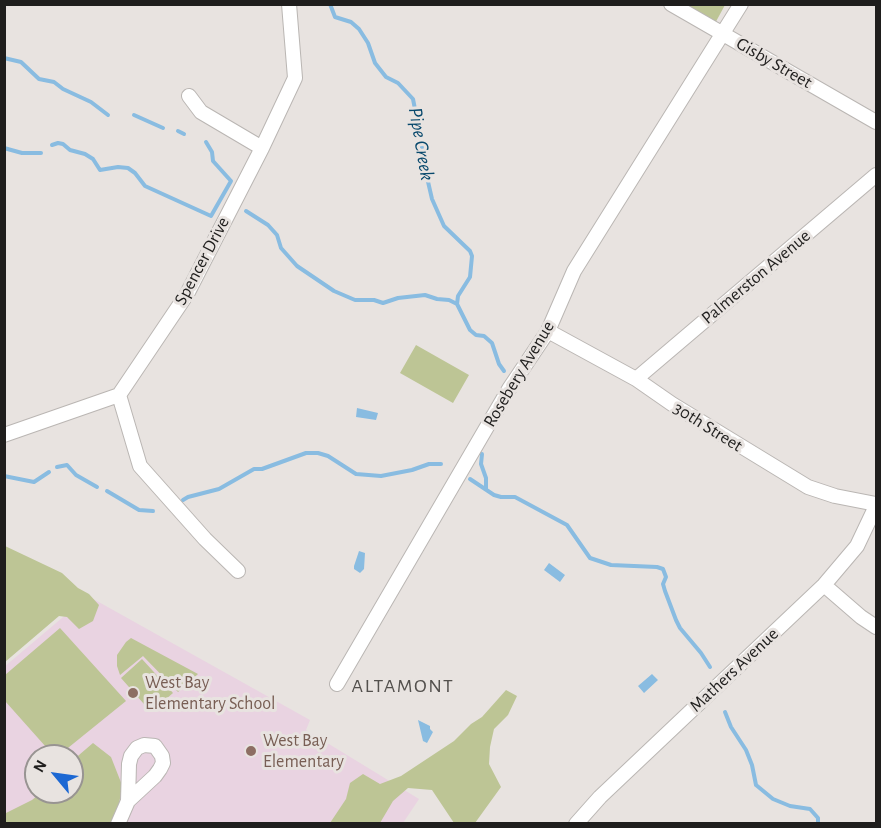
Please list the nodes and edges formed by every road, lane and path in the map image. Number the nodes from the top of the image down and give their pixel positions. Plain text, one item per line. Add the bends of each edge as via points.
1 (289, 4) edge
2 (671, 4) edge
3 (741, 4) edge
4 (724, 33) junction
5 (189, 96) dead end
6 (876, 122) edge
7 (262, 148) junction
8 (876, 175) edge
9 (548, 331) junction
10 (636, 379) junction
11 (119, 395) junction
12 (4, 435) edge
13 (876, 505) edge
14 (238, 571) dead end
15 (824, 585) junction
16 (876, 627) edge
17 (337, 684) dead end
18 (128, 801) dead end
19 (118, 824) edge
20 (576, 824) edge

1 - 7 street, Spencer Drive via 295,78
2 - 4 street, Gisby Street
3 - 4 street, Rosebery Avenue
4 - 6 street, Gisby Street
4 - 9 street, Rosebery Avenue via 574,271
5 - 7 street via 201,112
7 - 11 street, Spencer Drive via 187,294
8 - 10 street, Palmerston Avenue
9 - 10 street, 30th Street
9 - 17 street, Rosebery Avenue via 509,389
10 - 13 street, 30th Street via 808,487
11 - 12 street
11 - 14 street via 140,466
13 - 15 street, Mathers Avenue via 857,546
15 - 16 street
15 - 20 street, Mathers Avenue
18 - 19 street

